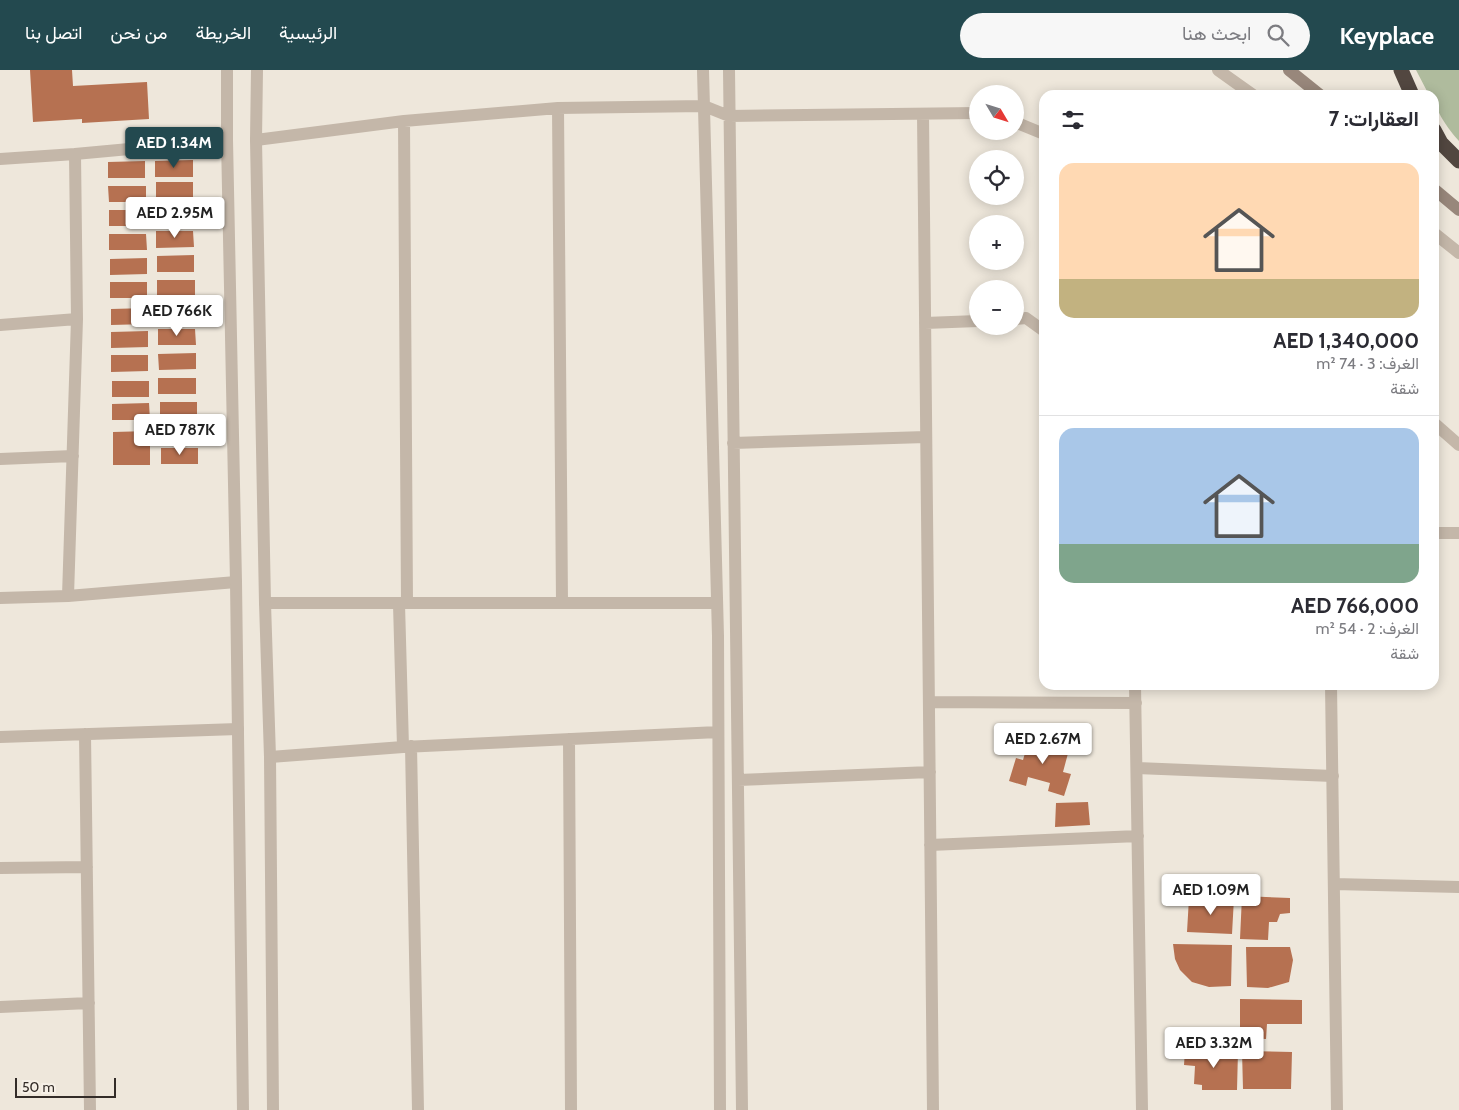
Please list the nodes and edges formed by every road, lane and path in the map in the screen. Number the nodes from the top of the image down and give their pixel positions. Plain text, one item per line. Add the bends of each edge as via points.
1 (228, 70) edge
2 (257, 70) edge
3 (703, 70) edge
4 (728, 70) edge
5 (1218, 70) edge
6 (1289, 70) edge
7 (1401, 70) edge
8 (1245, 90) edge
9 (1314, 90) edge
10 (1410, 90) edge
11 (704, 106) junction
12 (558, 108) junction
13 (969, 113) edge
14 (923, 114) junction
15 (729, 116) junction
16 (404, 121) junction
17 (1024, 126) edge
18 (1039, 132) edge
19 (1439, 139) edge
20 (227, 140) junction
21 (256, 140) junction
22 (76, 154) junction
23 (0, 158) edge
24 (1459, 161) edge
25 (1439, 193) edge
26 (1459, 210) edge
27 (1439, 237) edge
28 (1459, 252) edge
29 (1024, 318) edge
30 (77, 319) junction
31 (969, 321) edge
32 (925, 323) junction
33 (0, 325) edge
34 (1039, 327) edge
35 (1439, 427) edge
36 (926, 436) junction
37 (733, 443) junction
38 (1459, 445) edge
39 (73, 456) junction
40 (0, 459) edge
41 (1439, 533) edge
42 (1459, 534) edge
43 (236, 582) junction
44 (68, 596) junction
45 (0, 598) edge
46 (562, 602) junction
47 (265, 603) junction
48 (403, 603) junction
49 (717, 603) junction
50 (1136, 690) edge
51 (1331, 690) edge
52 (929, 702) junction
53 (1136, 703) junction
54 (238, 729) junction
55 (718, 732) junction
56 (85, 734) junction
57 (0, 737) edge
58 (569, 739) junction
59 (407, 747) junction
60 (270, 757) junction
61 (1137, 768) junction
62 (930, 772) junction
63 (1333, 776) junction
64 (738, 780) junction
65 (1138, 836) junction
66 (930, 845) junction
67 (0, 868) edge
68 (87, 868) junction
69 (1334, 884) junction
70 (1459, 886) edge
71 (89, 1003) junction
72 (0, 1007) edge
73 (90, 1110) edge
74 (243, 1110) edge
75 (273, 1110) edge
76 (418, 1110) edge
77 (571, 1110) edge
78 (720, 1110) edge
79 (742, 1110) edge
80 (933, 1110) edge
81 (1142, 1110) edge
82 (1337, 1110) edge

1 - 20 street
2 - 21 street
3 - 11 street
4 - 15 street
5 - 8 street
6 - 9 main road
7 - 10 highway
11 - 12 street
11 - 15 street
11 - 49 street
12 - 16 street
12 - 46 street
13 - 14 street
14 - 15 street
14 - 32 street
15 - 37 street
16 - 21 street
16 - 48 street
17 - 18 street
19 - 24 highway
20 - 22 street
20 - 43 street
21 - 47 street
22 - 23 street
22 - 30 street
25 - 26 main road
27 - 28 street
29 - 34 street
30 - 33 street
30 - 39 street
31 - 32 street
32 - 36 street
35 - 38 street
36 - 37 street
36 - 52 street
37 - 64 street
39 - 40 street
39 - 44 street
41 - 42 street
43 - 44 street
43 - 54 street
44 - 45 street
46 - 48 street
46 - 49 street
47 - 48 street
47 - 60 street
48 - 59 street
49 - 55 street
50 - 53 street
51 - 63 street
52 - 53 street
52 - 62 street
53 - 61 street
54 - 56 street
54 - 74 street
55 - 58 street
55 - 78 street
56 - 57 street
56 - 68 street
58 - 59 street
58 - 77 street
59 - 60 street
59 - 76 street
60 - 75 street
61 - 63 street
61 - 65 street
62 - 64 street
62 - 66 street
63 - 69 street
64 - 79 street
65 - 66 street
65 - 81 street
66 - 80 street
67 - 68 street
68 - 71 street
69 - 70 street
69 - 82 street
71 - 72 street
71 - 73 street

